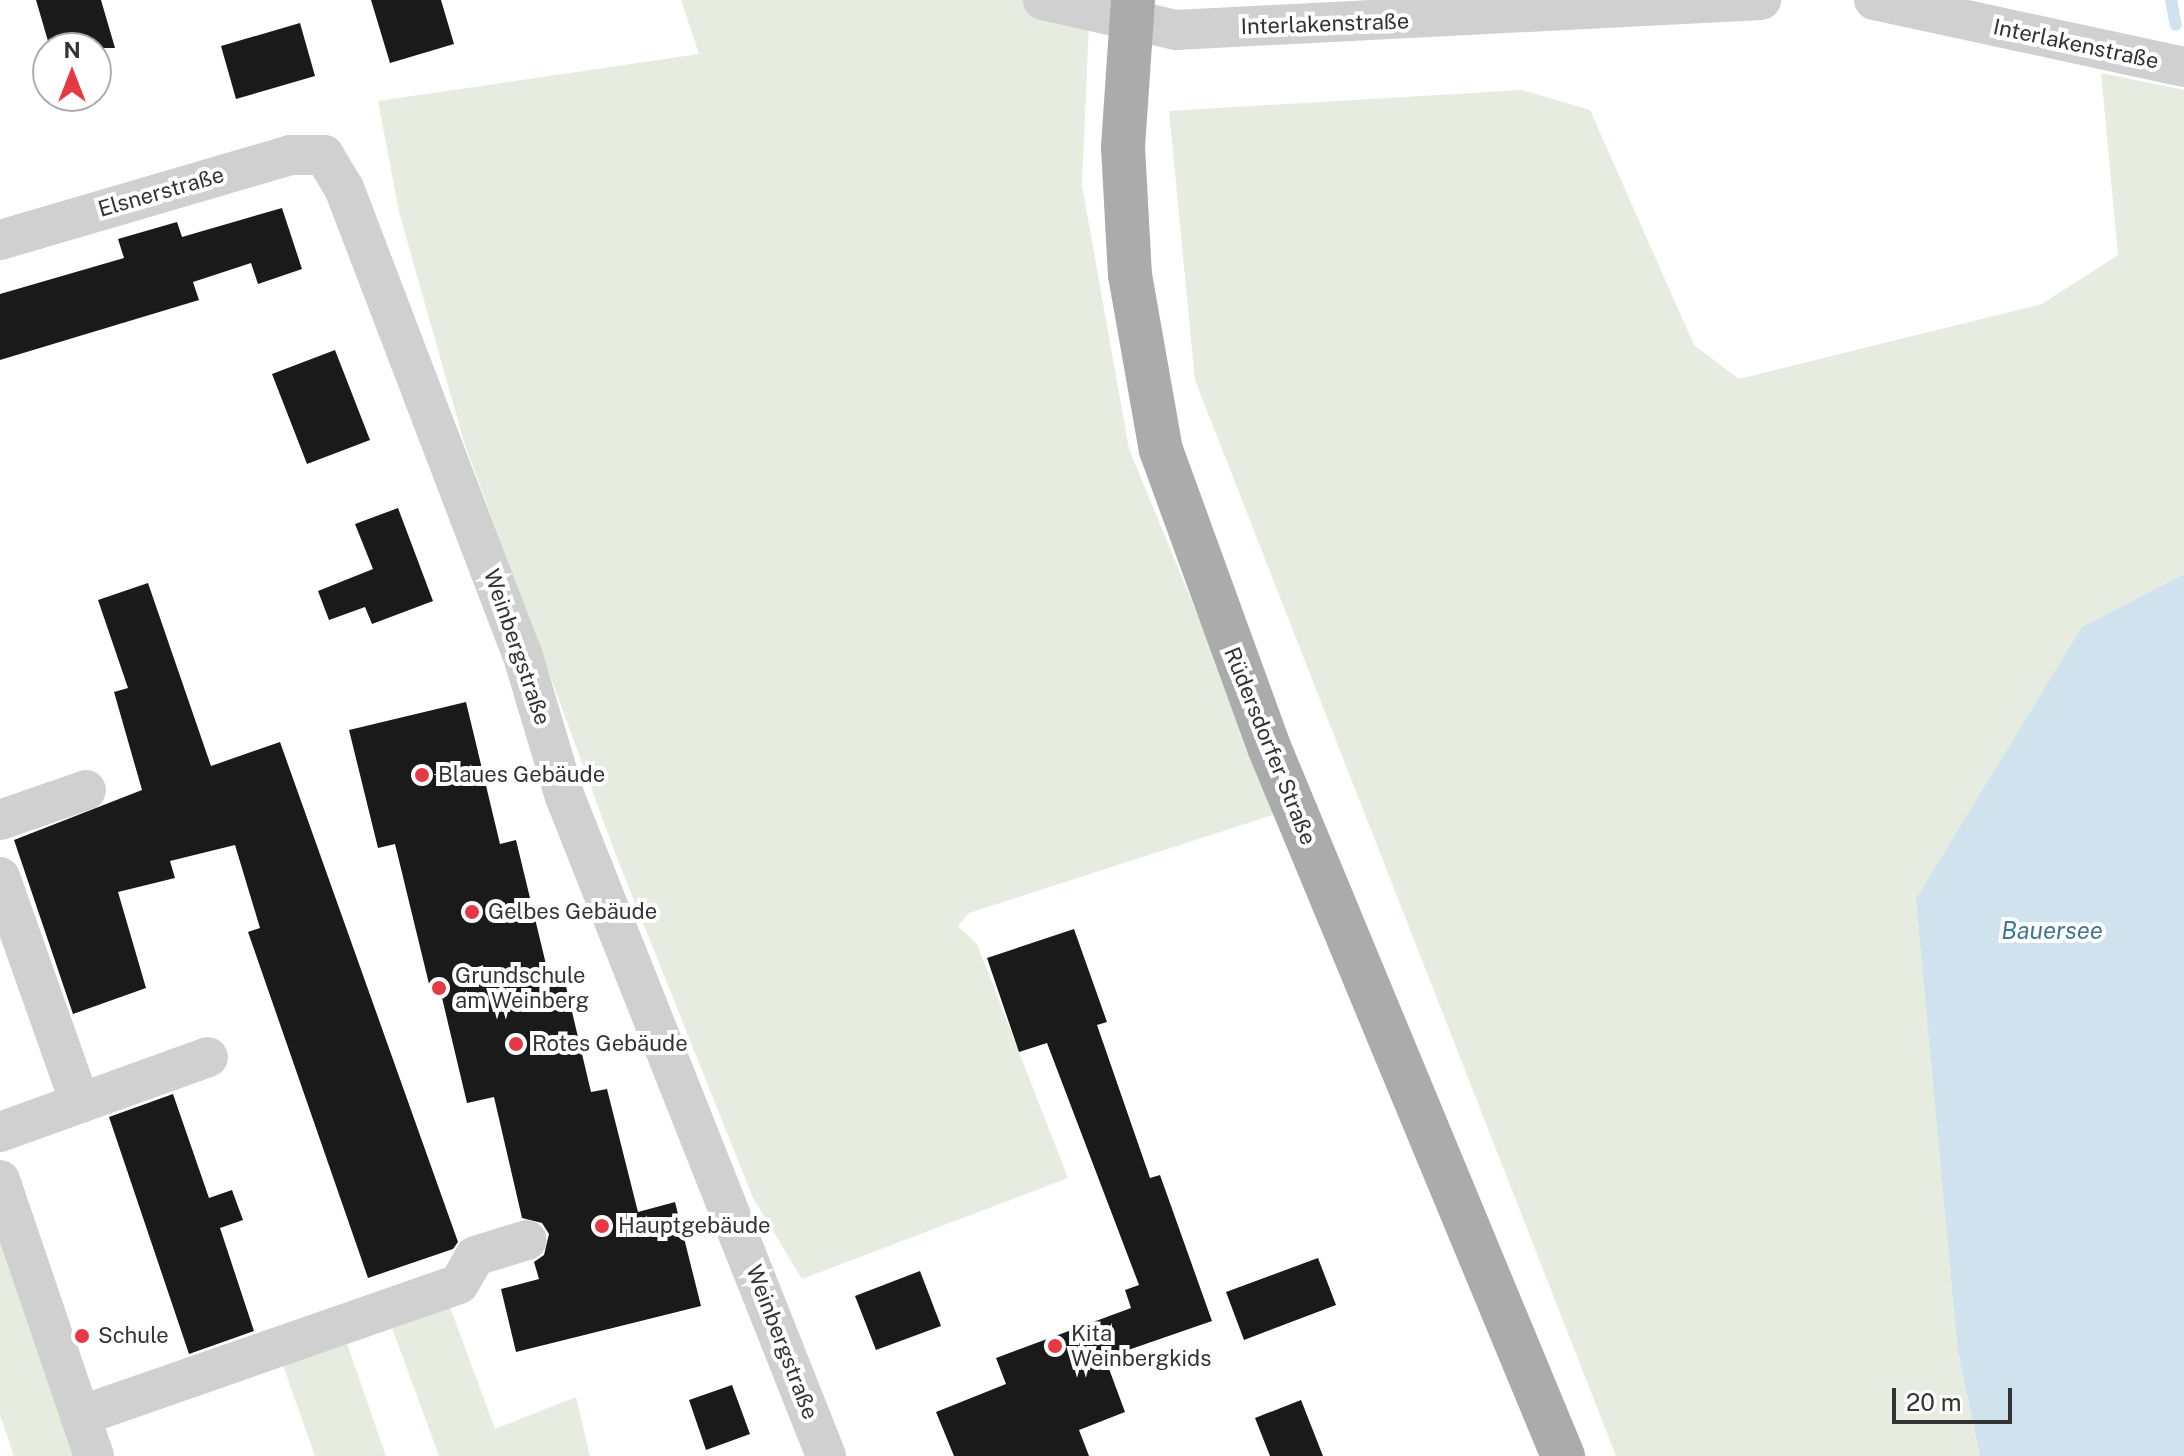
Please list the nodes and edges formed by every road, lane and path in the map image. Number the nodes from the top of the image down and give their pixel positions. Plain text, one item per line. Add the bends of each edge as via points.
1 (1043, 0) edge
2 (1761, 0) edge
3 (1874, 0) edge
4 (1131, 12) edge
5 (2184, 67) edge
6 (324, 155) joint
7 (0, 240) edge
8 (86, 790) dead end
9 (0, 820) edge
10 (0, 877) edge
11 (208, 1057) dead end
12 (80, 1103) junction
13 (0, 1132) edge
14 (0, 1180) edge
15 (527, 1240) dead end
16 (80, 1416) junction
17 (94, 1456) edge
18 (826, 1456) edge
19 (1563, 1456) edge

1 - 4 street, Interlakenstraße
2 - 4 street, Interlakenstraße via 1176,30
3 - 5 street, Interlakenstraße
4 - 19 main road, Rüdersdorfer Straße via 1123,147 1130,275 1161,450 1269,747
6 - 7 street, Elsnerstraße via 290,155
6 - 18 street, Weinbergstraße via 344,188 522,653 565,797
8 - 9 street
10 - 12 street
11 - 12 street
12 - 13 street
14 - 16 street
15 - 16 street via 475,1256 459,1284
16 - 17 street

